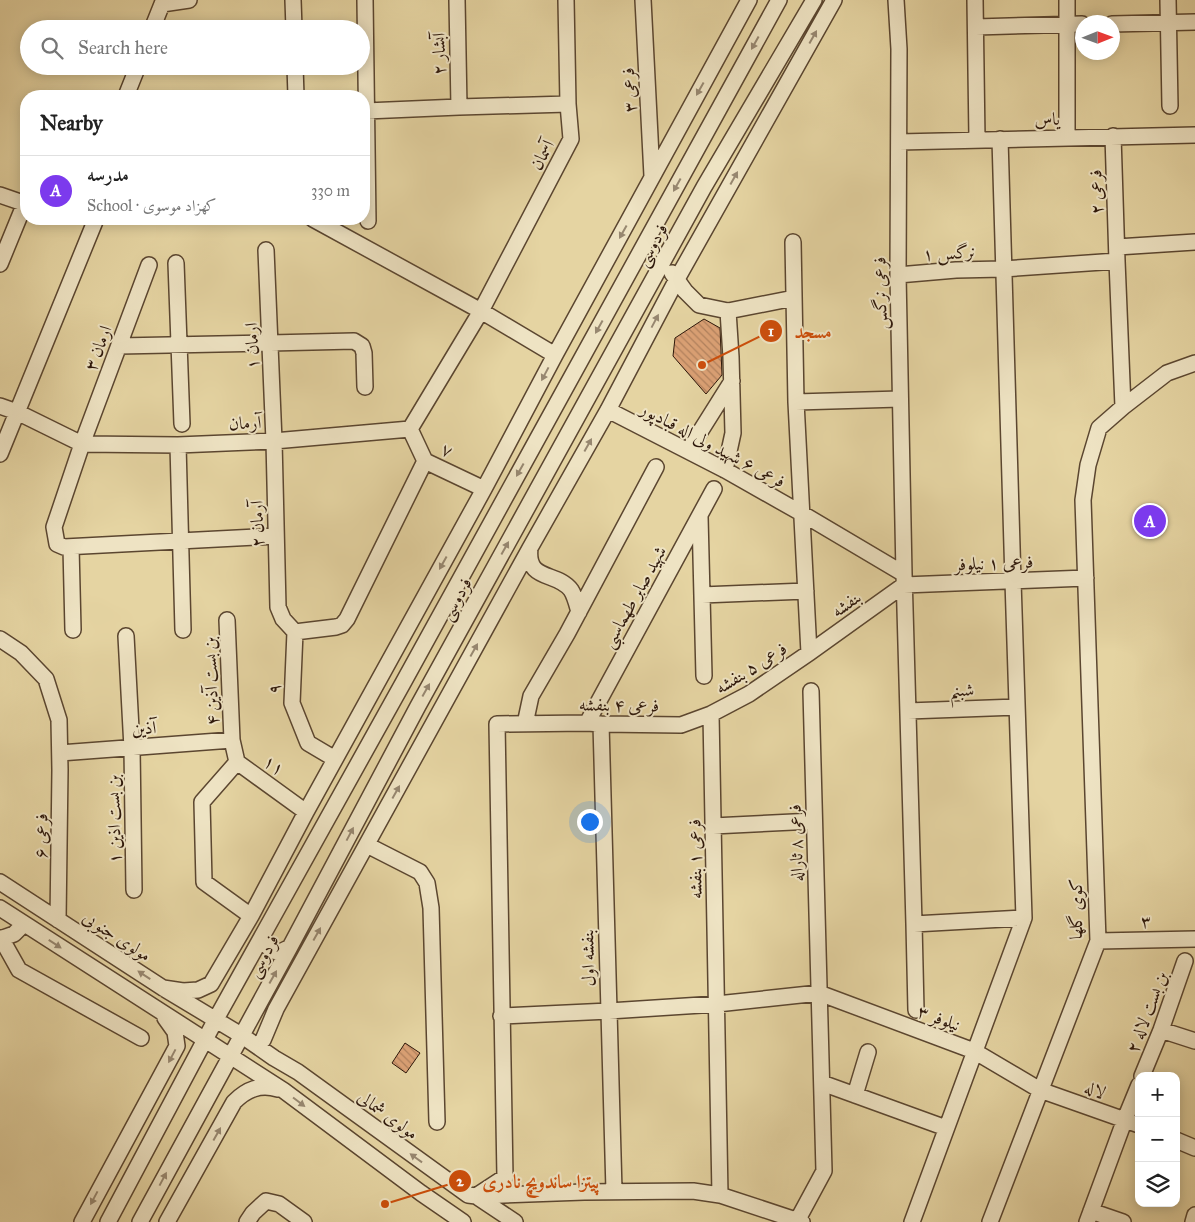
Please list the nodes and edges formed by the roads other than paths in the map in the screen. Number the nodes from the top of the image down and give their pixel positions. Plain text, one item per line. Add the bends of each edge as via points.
1 (189, 0) edge
2 (293, 0) edge
3 (365, 0) edge
4 (457, 0) edge
5 (566, 0) edge
6 (643, 0) edge
7 (749, 0) edge
8 (779, 0) edge
9 (814, 0) edge
10 (834, 0) edge
11 (897, 0) edge
12 (975, 0) edge
13 (1067, 0) edge
14 (1168, 0) edge
15 (156, 20) edge
16 (294, 20) edge
17 (365, 20) edge
18 (1195, 22) edge
19 (1168, 23) junction
20 (1067, 24) junction
21 (1075, 24) edge
22 (1120, 24) edge
23 (976, 27) junction
24 (134, 75) edge
25 (295, 75) edge
26 (366, 75) edge
27 (128, 90) edge
28 (296, 90) edge
29 (366, 90) edge
30 (568, 104) junction
31 (1170, 106) dead end
32 (459, 107) junction
33 (370, 111) edge
34 (1195, 135) edge
35 (1113, 136) junction
36 (1067, 137) junction
37 (976, 139) junction
38 (1000, 139) junction
39 (899, 142) junction
40 (652, 177) junction
41 (0, 195) edge
42 (20, 201) edge
43 (20, 215) edge
44 (94, 225) edge
45 (324, 225) edge
46 (793, 242) dead end
47 (1195, 242) edge
48 (266, 250) dead end
49 (1117, 254) junction
50 (664, 261) junction
51 (176, 263) dead end
52 (0, 264) edge
53 (149, 265) dead end
54 (1003, 269) junction
55 (898, 275) junction
56 (677, 279) junction
57 (794, 298) junction
58 (482, 311) junction
59 (728, 311) junction
60 (270, 344) junction
61 (179, 345) junction
62 (119, 346) junction
63 (555, 355) junction
64 (1195, 363) edge
65 (732, 381) junction
66 (365, 387) dead end
67 (900, 399) junction
68 (796, 402) junction
69 (0, 406) edge
70 (1124, 407) junction
71 (608, 410) junction
72 (17, 412) junction
73 (182, 424) dead end
74 (410, 429) junction
75 (274, 441) junction
76 (82, 444) junction
77 (178, 445) junction
78 (688, 452) junction
79 (0, 454) edge
80 (555, 458) junction
81 (425, 460) junction
82 (656, 467) dead end
83 (574, 470) junction
84 (725, 470) junction
85 (484, 489) junction
86 (714, 489) dead end
87 (801, 513) junction
88 (700, 515) junction
89 (276, 536) junction
90 (181, 541) junction
91 (71, 547) junction
92 (530, 548) junction
93 (1086, 578) junction
94 (904, 579) junction
95 (1013, 581) junction
96 (806, 591) junction
97 (702, 595) junction
98 (578, 612) junction
99 (227, 620) dead end
100 (73, 630) dead end
101 (183, 630) dead end
102 (294, 632) junction
103 (126, 636) dead end
104 (0, 639) edge
105 (809, 653) junction
106 (704, 676) dead end
107 (811, 691) dead end
108 (1017, 707) junction
109 (908, 711) junction
110 (711, 714) junction
111 (525, 724) junction
112 (594, 724) junction
113 (232, 740) junction
114 (132, 748) junction
115 (60, 753) junction
116 (335, 759) junction
117 (237, 762) junction
118 (306, 812) junction
119 (814, 821) junction
120 (713, 826) junction
121 (367, 845) junction
122 (0, 882) edge
123 (134, 890) dead end
124 (0, 908) edge
125 (251, 916) junction
126 (1024, 918) junction
127 (58, 920) junction
128 (24, 924) junction
129 (914, 924) junction
130 (262, 936) junction
131 (0, 938) edge
132 (1195, 939) edge
133 (1098, 942) junction
134 (290, 947) junction
135 (1186, 961) dead end
136 (163, 988) junction
137 (819, 994) junction
138 (259, 1002) junction
139 (717, 1004) junction
140 (916, 1010) dead end
141 (609, 1011) junction
142 (162, 1012) junction
143 (501, 1016) junction
144 (216, 1019) junction
145 (1161, 1030) junction
146 (241, 1035) junction
147 (141, 1038) dead end
148 (206, 1039) junction
149 (264, 1040) junction
150 (1195, 1041) edge
151 (974, 1051) junction
152 (868, 1052) dead end
153 (230, 1055) junction
154 (274, 1058) junction
155 (1144, 1072) edge
156 (822, 1083) junction
157 (283, 1090) junction
158 (1040, 1090) junction
159 (855, 1095) junction
160 (1135, 1106) edge
161 (437, 1122) dead end
162 (1132, 1122) edge
163 (946, 1128) junction
164 (1180, 1142) edge
165 (1195, 1148) edge
166 (437, 1173) junction
167 (614, 1192) junction
168 (421, 1193) junction
169 (720, 1195) junction
170 (472, 1196) junction
171 (1195, 1215) edge
172 (1089, 1216) edge
173 (110, 1219) edge
174 (459, 1219) edge
175 (799, 1221) edge
176 (82, 1222) edge
177 (140, 1222) edge
178 (167, 1222) edge
179 (248, 1222) edge
180 (304, 1222) edge
181 (515, 1222) edge
182 (912, 1222) edge
183 (990, 1222) edge
184 (1123, 1222) edge
185 (1193, 1222) edge

1 - 15 street via 162,4
2 - 16 street
3 - 17 street
4 - 32 street, آبشار ۲
5 - 30 street, آسمان
6 - 40 street, فرعی ۳
7 -> 40 street
8 -> 130 street, فردوسی
9 - 50 street, فردوسی
56 -> 10 street
11 - 39 street, فرعی نرگس
12 - 23 street
13 - 20 street
14 - 19 street
18 - 19 street
19 - 22 street
19 - 31 street
20 - 21 street
20 - 23 street
20 - 36 street
23 - 37 street
24 - 27 street
25 - 28 street
26 - 29 street
30 - 32 street
30 - 58 street, آسمان via 571,139
32 - 33 street
34 - 35 street, یاس
35 - 36 street, یاس
35 - 49 street, فرعی ۲
36 - 38 street, یاس
37 - 38 street, یاس
37 - 39 street, یاس
38 - 54 street
39 - 55 street, فرعی نرگس
40 -> 63 street
41 - 42 street
43 - 52 street
44 - 72 street
45 - 58 street
46 - 57 street
47 - 49 street, نرگس ۱
48 - 60 street, ارمان ۱
49 - 54 street, نرگس ۱
49 - 70 street, فرعی ۲
50 - 56 street
50 - 80 street, فردوسی
51 - 61 street
53 - 62 street, ارمان ۳
54 - 55 street, نرگس ۱
54 - 95 street
55 - 67 street, فرعی نرگس
56 - 59 street via 699,305
71 -> 56 street
57 - 59 street
57 - 68 street
58 - 63 street
58 - 74 street, آسمان
59 - 65 street
60 - 61 street
60 - 66 street via 354,341 362,346 364,353
60 - 75 street, ارمان ۱
61 - 62 street
61 - 73 street
62 - 76 street, ارمان ۳
63 -> 85 street
64 - 70 street, کوی گلها via 1167,373
65 - 78 street
65 - 84 street via 732,433
67 - 68 street
67 - 94 street, فرعی نرگس
68 - 87 street
69 - 72 street
70 - 93 street, کوی گلها via 1099,428 1088,465 1083,500
71 - 78 street, فرعی ۶ شهید ولی اله قبادپور
83 -> 71 street
72 - 76 street
72 - 79 street
74 - 75 street, آرمان
74 - 81 street, ۷
75 - 77 street, آرمان
75 - 89 street, آرمان ۲
76 - 77 street, آرمان
76 - 91 street, ارمان ۳ via 54,527 57,544
77 - 90 street
78 - 84 street, فرعی ۶ شهید ولی اله قبادپور
80 - 83 street
134 -> 80 street, فردوسی
81 - 85 street, ۷
81 - 102 street via 347,620 336,627
82 - 98 street
83 - 92 street
84 - 87 street, فرعی ۶ شهید ولی اله قبادپور
85 -> 116 street
86 - 88 street, شهید صابر طهماسبی
87 - 94 street, فرعی ۶ شهید ولی اله قبادپور
87 - 96 street
88 - 97 street
88 - 112 street, شهید صابر طهماسبی
89 - 90 street
89 - 102 street, آرمان ۲ via 278,607
90 - 91 street
90 - 101 street
91 - 100 street
92 - 98 street via 533,568 570,589
121 -> 92 street
93 - 95 street, فرعی ۱ نیلوفر
93 - 133 street, کوی گلها
94 - 95 street, فرعی ۱ نیلوفر
94 - 105 street, بنفشه
94 - 109 street, فرعی نرگس
95 - 108 street
96 - 97 street
96 - 105 street
97 - 106 street
98 - 111 street via 531,696
99 - 113 street, بن بست آذین ۴
102 - 116 street, ۹ via 292,703 308,743
103 - 114 street, بن بست اذین ۱
104 - 115 street, فرعی ۶ via 21,653 46,680 59,720
105 - 110 street, فرعی ۵ بنفشه via 749,694
107 - 119 street, فرعی ۸ ثاراله
108 - 109 street, شبنم
108 - 126 street
109 - 129 street, فرعی نرگس
110 - 112 street, فرعی ۴ بنفشه via 681,724
110 - 120 street, فرعی ۱ بنفشه
111 - 112 street, فرعی ۴ بنفشه
111 - 143 street, فرعی ۴ بنفشه via 497,724
112 - 141 street, بنفشه اول
113 - 114 street, آذین
113 - 117 street, ۱۱
114 - 115 street, آذین
114 - 123 street, بن بست اذین ۱
115 - 127 street, فرعی ۶
116 - 118 street
117 - 118 street, ۱۱
117 - 125 street via 202,802 204,882
118 - 125 street
119 - 120 street
119 - 137 street, فرعی ۸ ثاراله
120 - 139 street, فرعی ۱ بنفشه
149 -> 121 street via 276,1009
121 - 161 street via 420,872 427,884 431,908
122 - 127 street, مولوی جنوبی
124 - 128 street
125 - 136 street via 211,984 198,990
126 - 129 street
126 - 151 street
136 -> 127 street, مولوی جنوبی
128 - 131 street via 14,934
128 -> 142 street
129 - 140 street, فرعی نرگس
130 - 134 street via 270,950 282,952
130 - 144 street, فردوسی
131 - 147 street via 19,970
132 - 133 street, ۳
133 - 158 street, کوی گلها
138 -> 134 street, فردوسی
135 - 145 street, بن بست لاله ۲
136 - 144 street, مولوی جنوبی
137 - 139 street
137 - 151 street, نیلوفر ۳
137 - 156 street, فرعی ۸ ثاراله
138 - 146 street, فردوسی
138 - 149 street via 259,1024
139 - 141 street
139 - 169 street, فرعی ۱ بنفشه
141 - 143 street
141 - 167 street, بنفشه اول
142 - 148 street
142 -> 176 street via 175,1032 177,1046
143 - 170 street via 505,1177
144 - 146 street, مولوی جنوبی
144 - 148 street, فردوسی
145 - 150 street
145 - 155 street, بن بست لاله ۲
146 - 153 street, فردوسی
146 - 154 street, مولوی شمالی
148 - 153 street
148 - 173 street, فردوسی
149 - 154 street
151 - 158 street, نیلوفر ۳
151 - 163 street
152 - 159 street
153 - 157 street
177 -> 153 street, فردوسی
166 -> 154 street, مولوی شمالی
156 - 159 street
156 - 175 street, فرعی ۸ ثاراله via 824,1171
157 -> 168 street
178 -> 157 street via 234,1102 258,1087
158 - 162 street, لاله
158 - 183 street, کوی گلها
159 - 163 street
160 - 162 street
162 - 172 street
163 - 182 street
164 - 165 street
166 - 168 street
166 - 170 street, مولوی شمالی
167 - 169 street via 693,1191
167 - 170 street
168 - 174 street
169 - 175 street
170 - 174 street
170 - 181 street, مولوی شمالی
171 - 185 street
172 - 184 street
179 - 180 street via 252,1213 266,1201 279,1204

